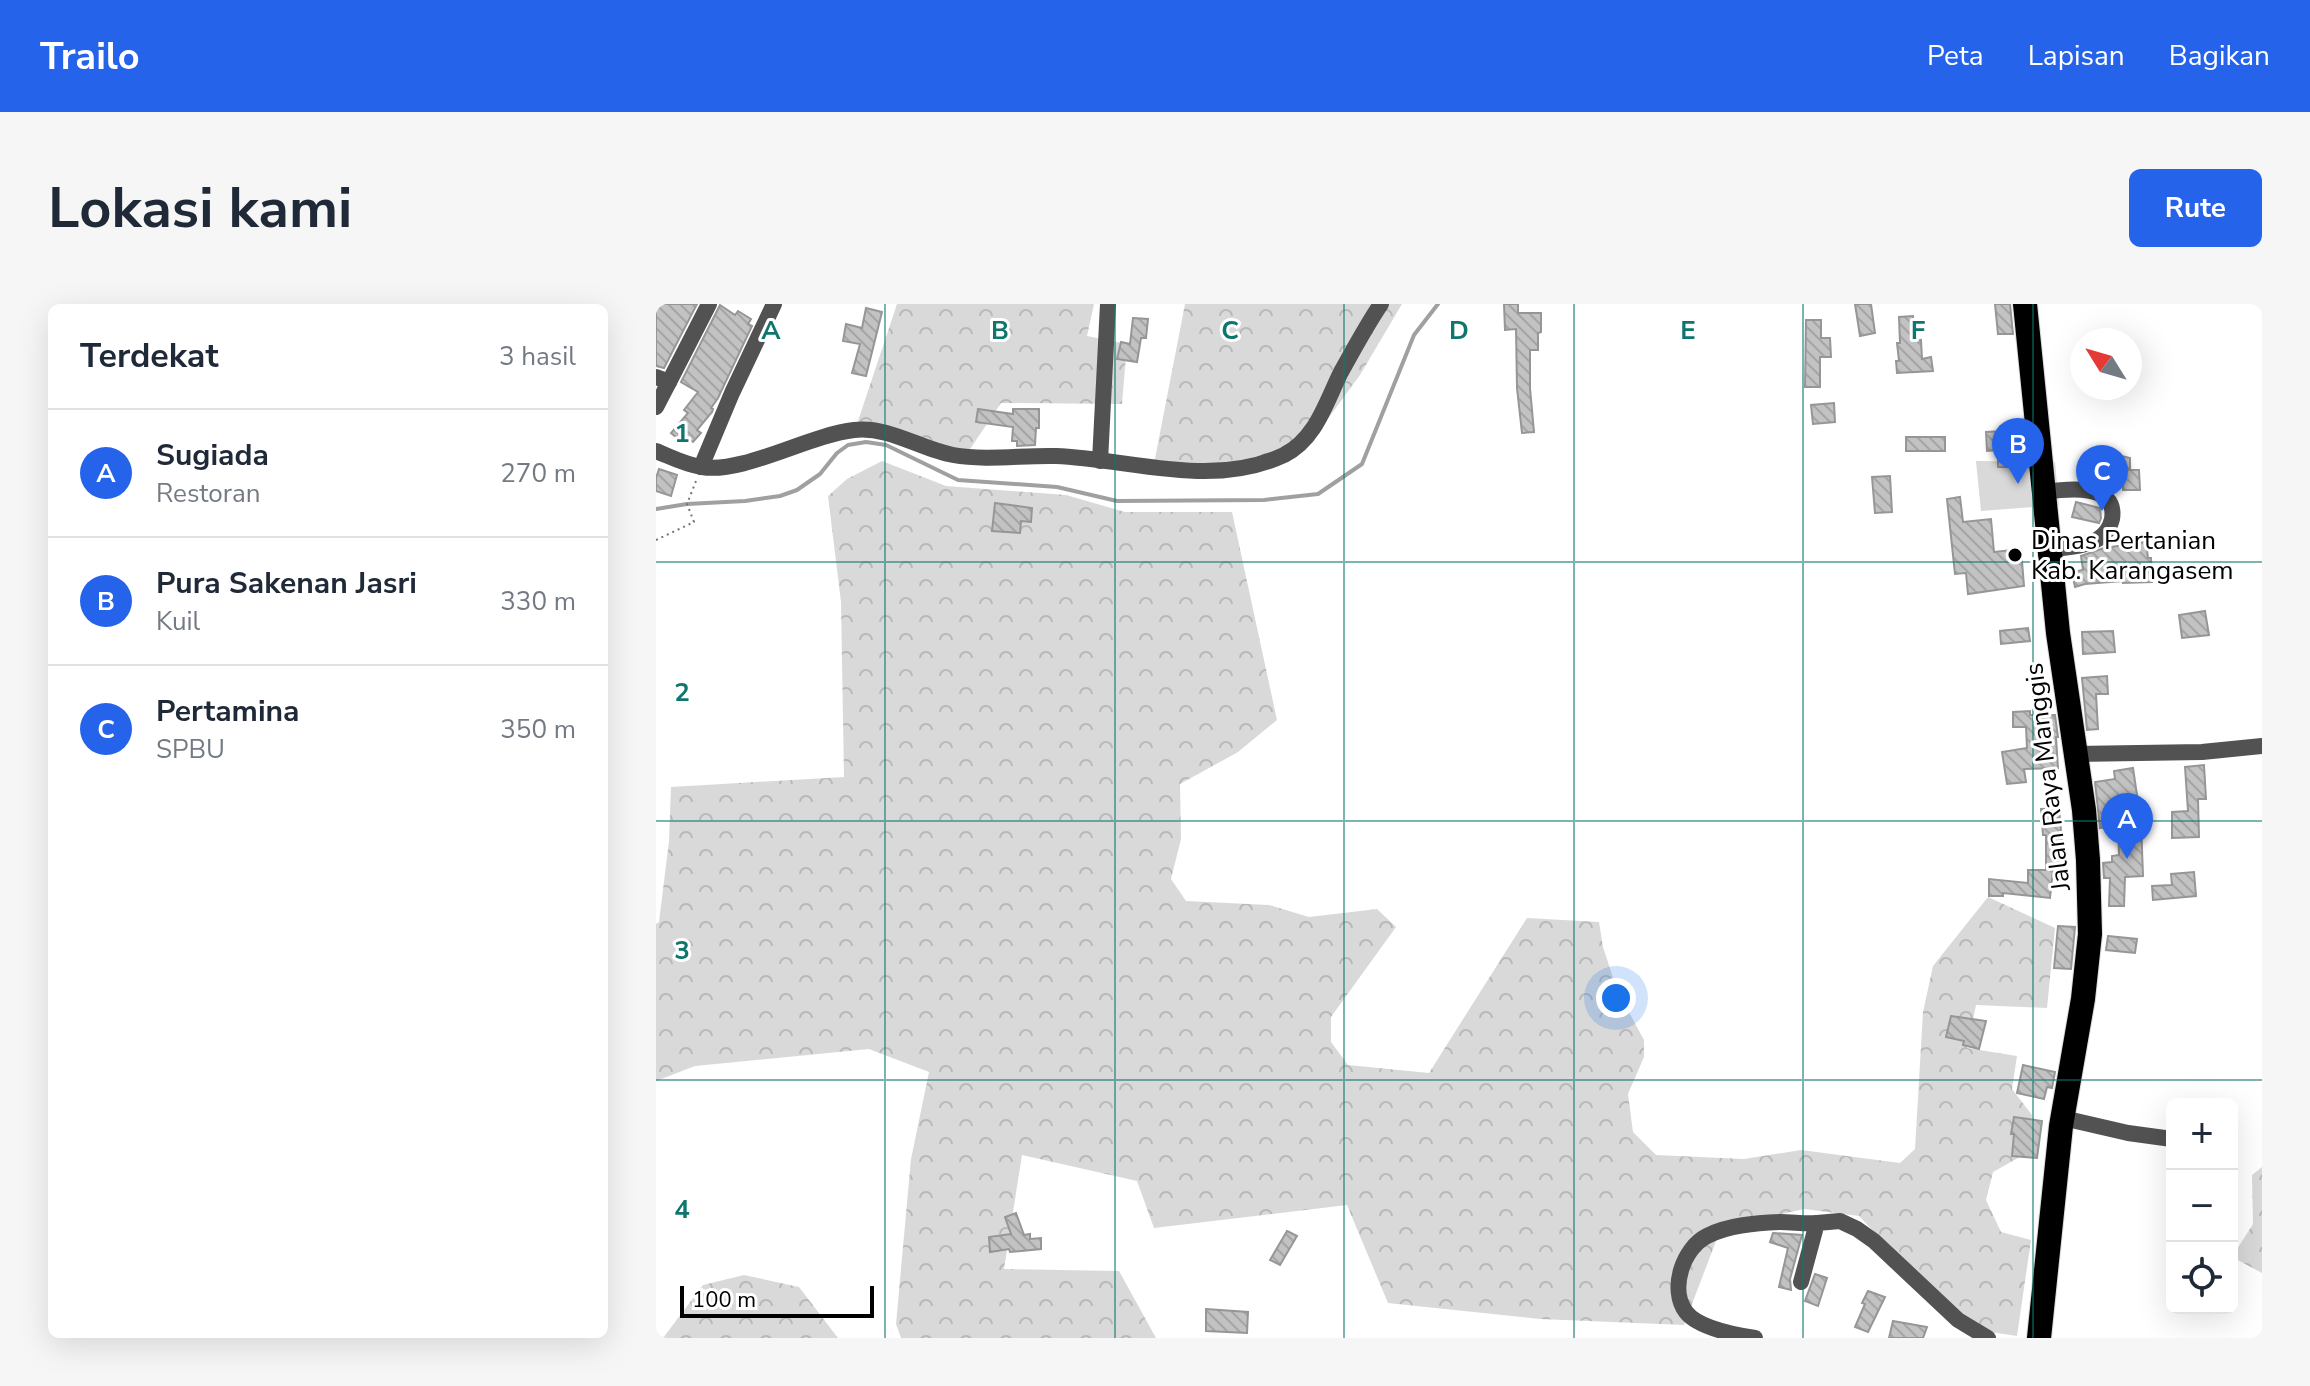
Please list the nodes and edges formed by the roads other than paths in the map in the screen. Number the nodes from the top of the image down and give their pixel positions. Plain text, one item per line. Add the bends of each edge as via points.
1 (709, 304) edge
2 (774, 304) edge
3 (1108, 304) edge
4 (1381, 304) edge
5 (2025, 304) edge
6 (662, 379) edge
7 (656, 407) edge
8 (656, 451) edge
9 (1100, 461) junction
10 (701, 467) junction
11 (2044, 492) junction
12 (2050, 550) junction
13 (2262, 746) edge
14 (2075, 754) junction
15 (2063, 1118) junction
16 (2166, 1138) edge
17 (1817, 1223) junction
18 (1801, 1282) dead end
19 (1755, 1338) edge
20 (1988, 1338) edge
21 (2039, 1338) edge

1 - 6 street
2 - 10 street
3 - 9 street
4 - 9 street via 1314,427 1286,454 1250,467 1199,472
5 - 11 highway, Jalan Raya Manggis
6 - 7 street
8 - 10 street
9 - 10 street via 964,457 883,432 854,430 723,468
11 - 12 highway, Jalan Raya Manggis
11 - 12 street via 2089,490 2112,508 2102,537
12 - 14 highway, Jalan Raya Manggis
13 - 14 street
14 - 15 highway, Jalan Raya Manggis via 2087,848 2090,934
15 - 16 street
15 - 21 highway, Jalan Raya Manggis
17 - 18 street
17 - 19 street via 1727,1229 1705,1236 1683,1261 1680,1298 1686,1313 1728,1333
17 - 20 street via 1840,1221 1857,1229 1958,1320

